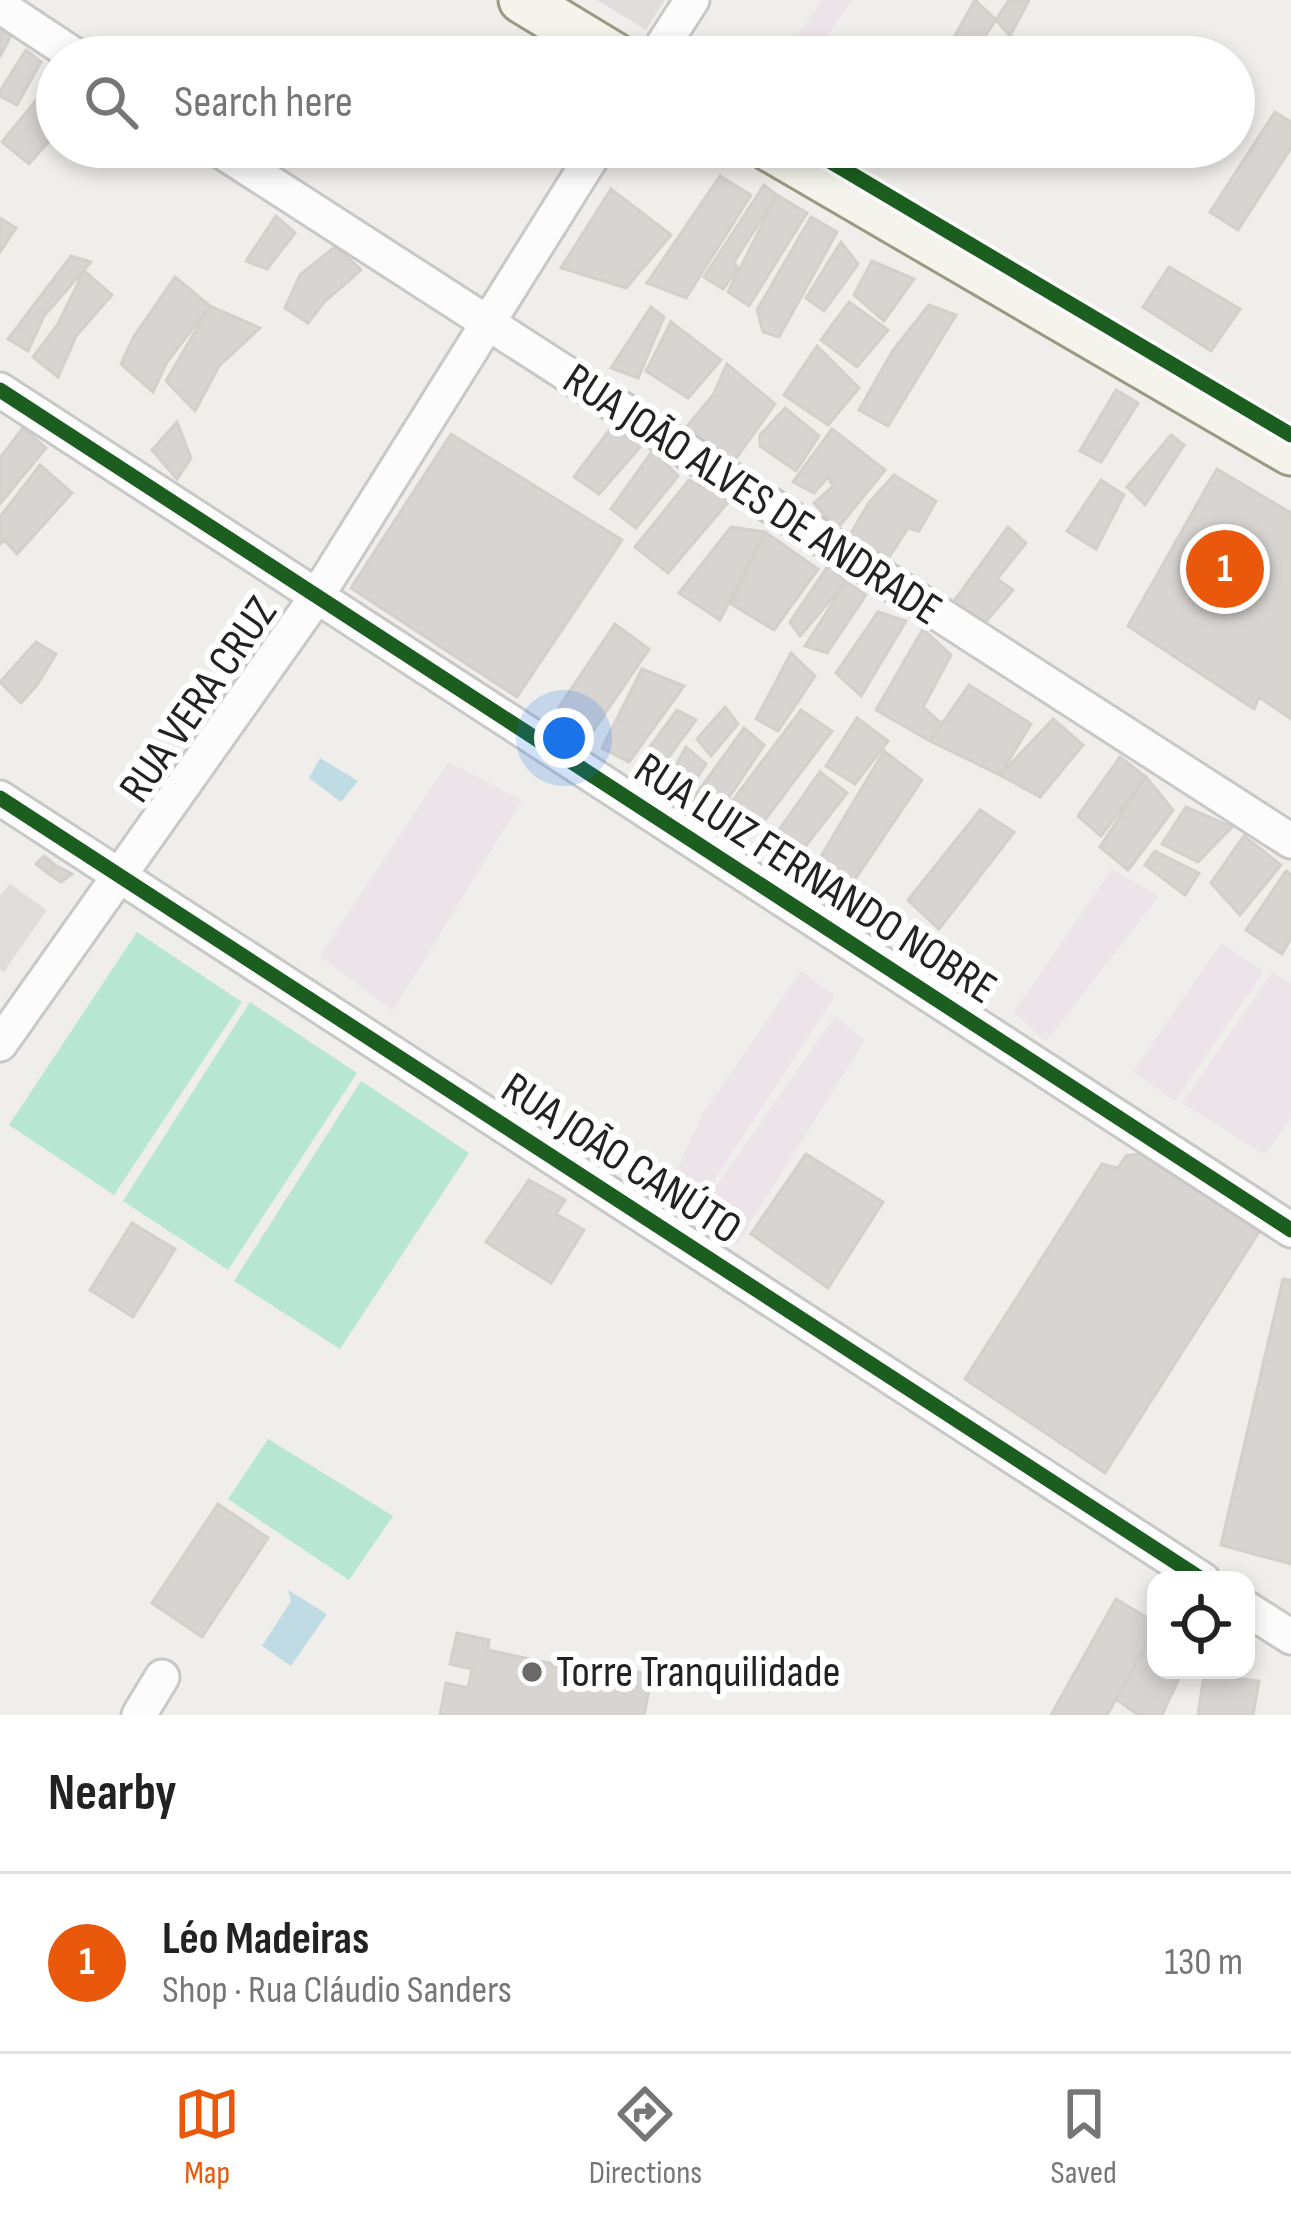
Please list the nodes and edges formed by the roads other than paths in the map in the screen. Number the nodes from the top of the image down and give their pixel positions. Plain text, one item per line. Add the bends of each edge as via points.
1 (522, 0) edge
2 (692, 0) edge
3 (0, 6) edge
4 (45, 36) edge
5 (581, 36) edge
6 (669, 36) edge
7 (247, 168) edge
8 (585, 168) edge
9 (804, 168) edge
10 (488, 325) junction
11 (0, 391) edge
12 (1291, 452) edge
13 (315, 599) junction
14 (0, 798) edge
15 (1291, 841) edge
16 (118, 875) junction
17 (0, 1044) edge
18 (1291, 1230) edge
19 (1189, 1571) edge
20 (1255, 1614) edge
21 (1291, 1637) edge
22 (162, 1677) dead end
23 (139, 1715) edge

1 - 5 main road
2 - 6 street
3 - 4 street
7 - 10 street, RUA JOÃO ALVES DE ANDRADE
8 - 10 street, RUA VERA CRUZ
9 - 12 main road
10 - 13 street, RUA VERA CRUZ
10 - 15 street, RUA JOÃO ALVES DE ANDRADE
11 - 13 street, RUA LUIZ FERNANDO NOBRE
13 - 16 street, RUA VERA CRUZ
13 - 18 street, RUA LUIZ FERNANDO NOBRE
14 - 16 street, RUA JOÃO CANÚTO
16 - 17 street, RUA VERA CRUZ
16 - 19 street, RUA JOÃO CANÚTO
20 - 21 street
22 - 23 street

